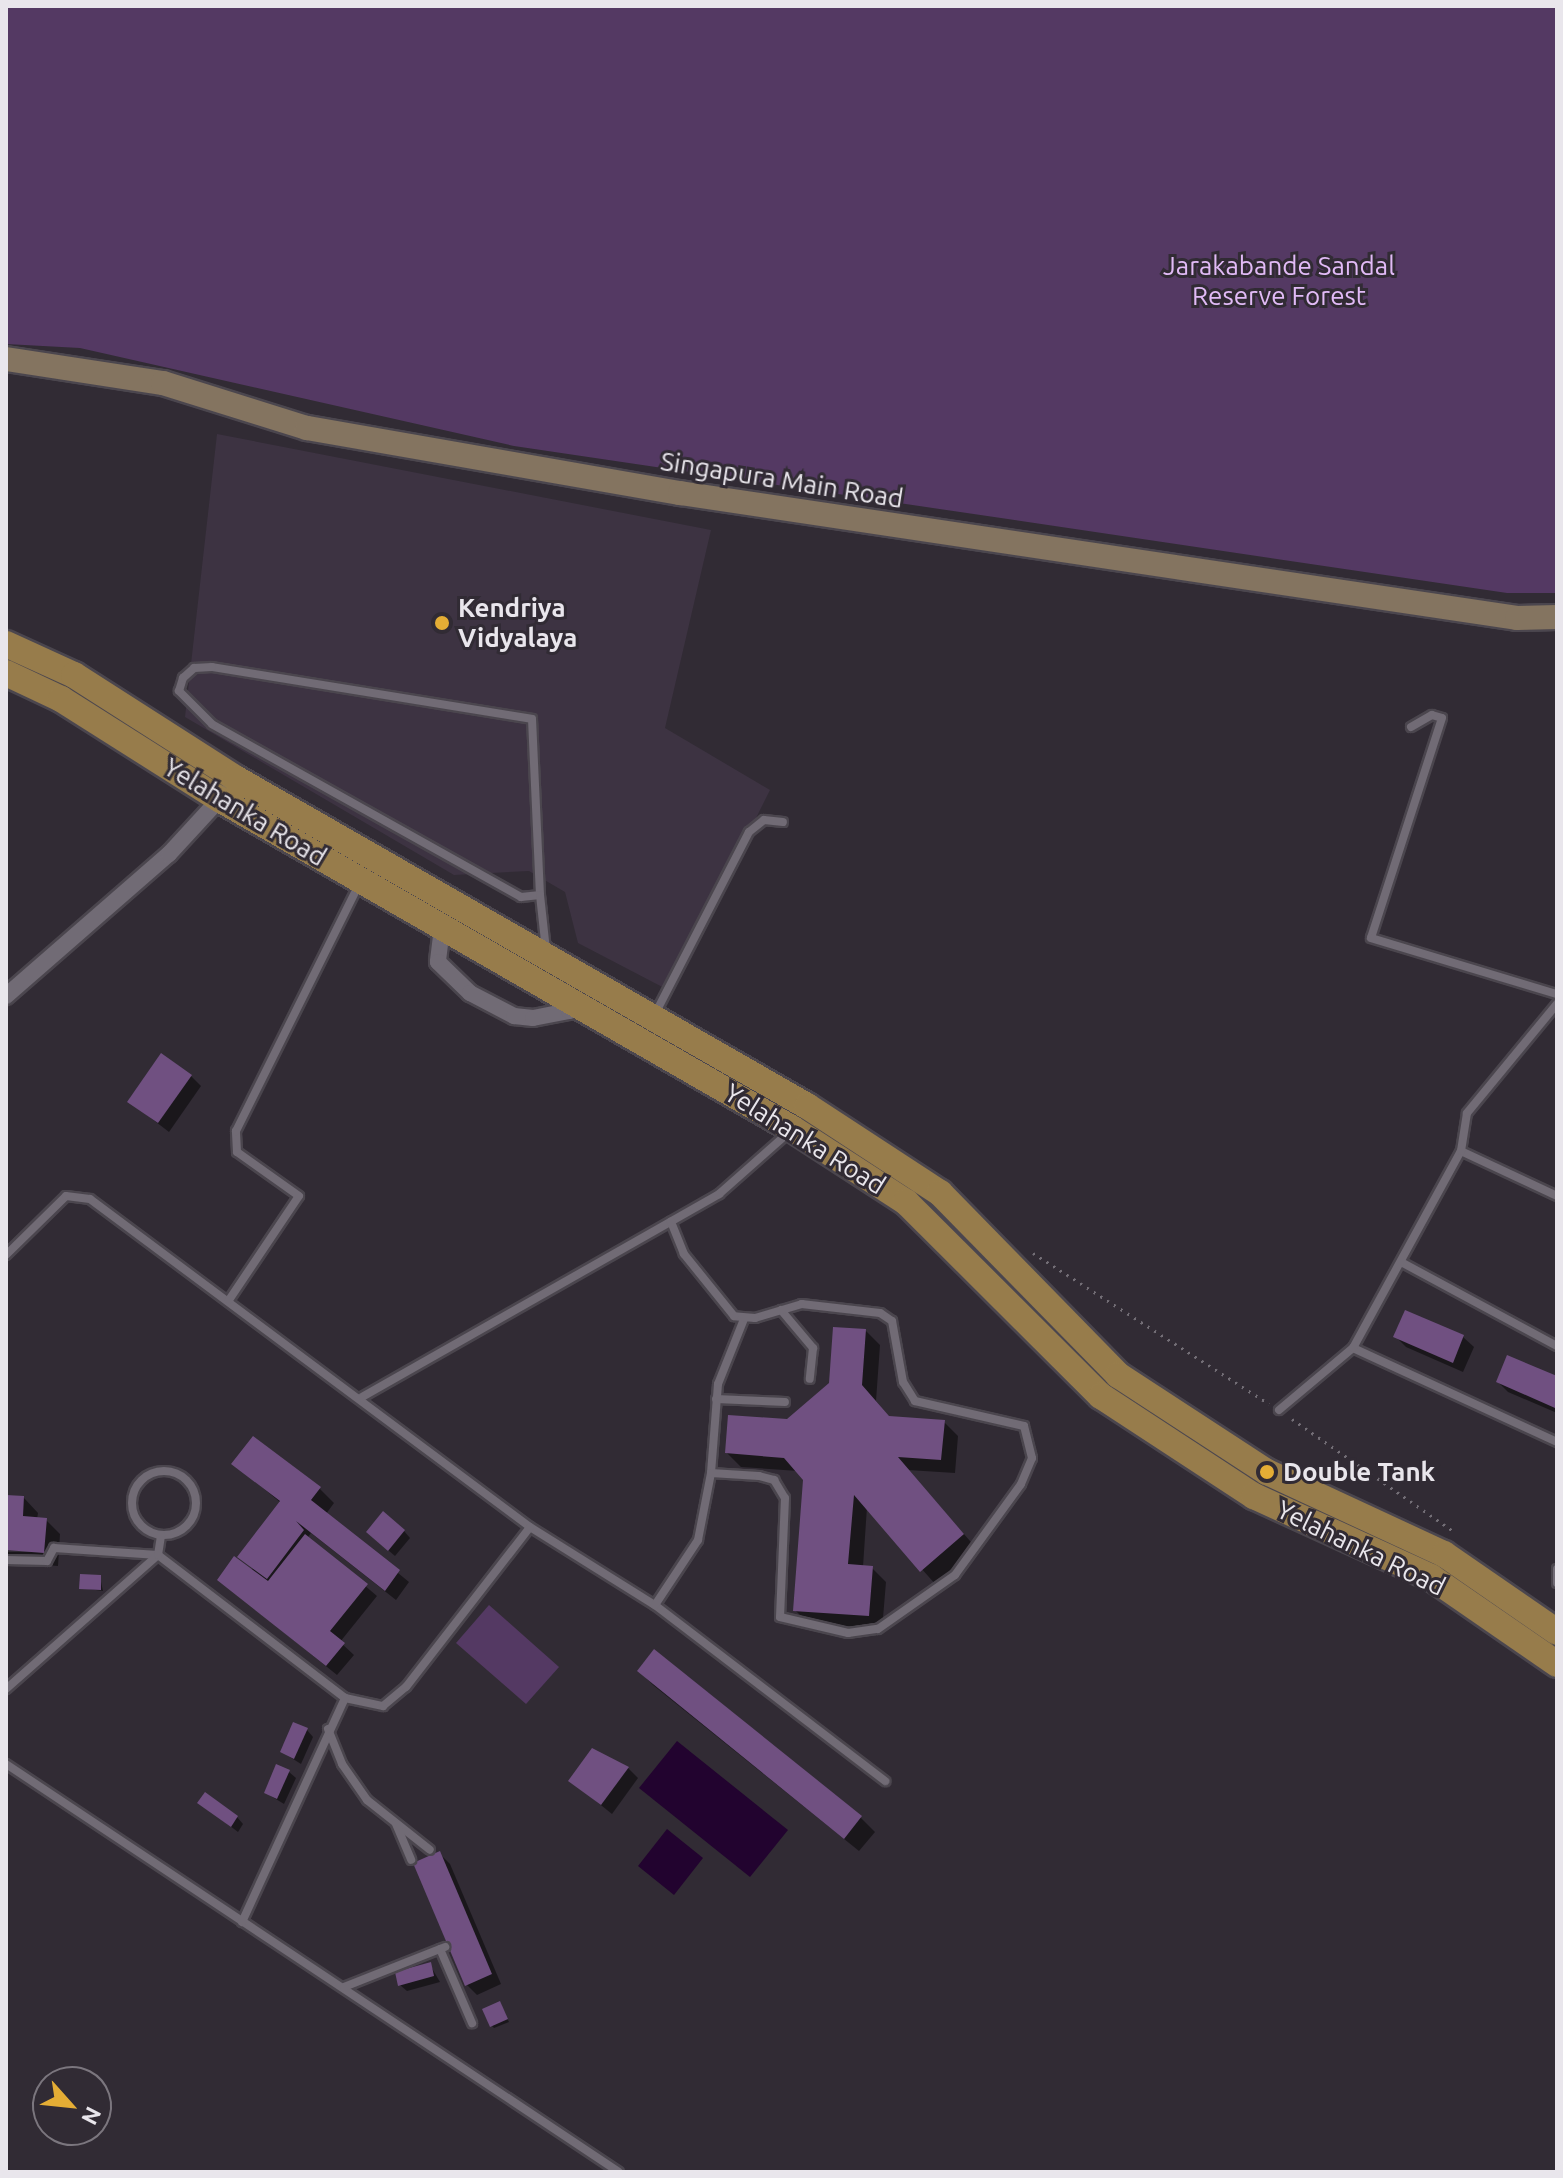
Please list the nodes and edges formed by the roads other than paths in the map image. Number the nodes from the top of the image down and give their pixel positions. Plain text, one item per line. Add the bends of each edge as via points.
1 (6, 359) edge
2 (1557, 617) edge
3 (6, 644) edge
4 (6, 673) edge
5 (1411, 727) dead end
6 (228, 789) junction
7 (783, 822) dead end
8 (360, 881) junction
9 (540, 895) junction
10 (442, 928) junction
11 (547, 957) junction
12 (1557, 994) edge
13 (6, 996) edge
14 (575, 1004) junction
15 (1557, 1004) edge
16 (1553, 1014) edge
17 (652, 1018) junction
18 (807, 1106) junction
19 (793, 1129) junction
20 (1461, 1151) junction
21 (1557, 1196) edge
22 (671, 1221) junction
23 (6, 1255) edge
24 (1401, 1262) junction
25 (229, 1300) junction
26 (781, 1310) junction
27 (744, 1319) junction
28 (1557, 1346) edge
29 (1353, 1348) junction
30 (810, 1379) dead end
31 (362, 1397) junction
32 (716, 1399) junction
33 (785, 1402) dead end
34 (1279, 1410) road end
35 (1557, 1442) edge
36 (711, 1473) junction
37 (530, 1527) junction
38 (161, 1535) junction
39 (158, 1555) junction
40 (6, 1560) edge
41 (1557, 1569) edge
42 (1557, 1583) edge
43 (655, 1605) junction
44 (1557, 1632) edge
45 (1557, 1664) edge
46 (6, 1689) edge
47 (345, 1698) junction
48 (328, 1729) junction
49 (6, 1764) edge
50 (885, 1781) dead end
51 (396, 1823) junction
52 (430, 1850) dead end
53 (411, 1860) dead end
54 (242, 1922) junction
55 (344, 1987) junction
56 (472, 2023) dead end
57 (619, 2172) edge

1 - 2 street, Singapura Main Road via 163,383 307,428 680,493 1517,618
3 - 6 main road, Yelahanka Road via 74,675
4 - 6 main road, Yelahanka Road
5 - 12 lane via 1432,715 1442,718 1371,938
6 - 8 main road, Yelahanka Road
6 - 11 main road, Yelahanka Road
6 - 13 street via 169,854
7 - 17 lane via 764,820 749,832
8 - 10 main road, Yelahanka Road
8 - 25 lane via 236,1131 237,1152 299,1196
9 - 9 lane via 521,897 212,724 179,691 183,678 194,668 212,667 532,719
9 - 11 lane
10 - 14 main road, Yelahanka Road
10 - 14 street via 438,962 470,993 514,1016 533,1018 553,1017
11 - 17 main road, Yelahanka Road
14 - 19 main road, Yelahanka Road
15 - 16 lane
16 - 20 lane via 1467,1113
17 - 18 main road, Yelahanka Road
18 - 19 lane
18 - 44 main road, Yelahanka Road via 940,1193 1118,1375 1267,1472 1444,1554
19 - 22 lane via 719,1194
19 - 45 main road, Yelahanka Road via 906,1202 1101,1396 1254,1496 1431,1577
20 - 21 lane
20 - 24 lane
22 - 27 lane via 684,1254 734,1316
22 - 31 lane
23 - 25 lane via 66,1196 90,1199
24 - 28 lane
24 - 29 lane
25 - 31 lane
26 - 27 lane
26 - 30 lane via 813,1348
26 - 36 lane via 817,1304 880,1313 892,1321 903,1382 915,1401 1024,1426 1032,1458 1028,1472 955,1575 863,1634 800,1626 780,1617 786,1510 782,1489 759,1476
27 - 32 lane
29 - 34 lane
29 - 35 lane
31 - 37 lane
32 - 33 lane
32 - 36 lane
36 - 43 lane via 698,1540
37 - 43 lane
37 - 47 lane via 406,1687 383,1706
38 - 38 lane via 142,1526 133,1498 150,1474 170,1471 189,1482 195,1513 182,1530
38 - 39 lane
39 - 40 lane via 54,1548 47,1561
39 - 46 lane
39 - 47 lane
41 - 42 lane
43 - 50 lane
47 - 48 lane
48 - 51 lane via 342,1764 367,1800
48 - 54 lane
49 - 54 lane
51 - 52 lane
51 - 53 lane
54 - 55 lane
55 - 56 lane via 443,1948
55 - 57 lane

